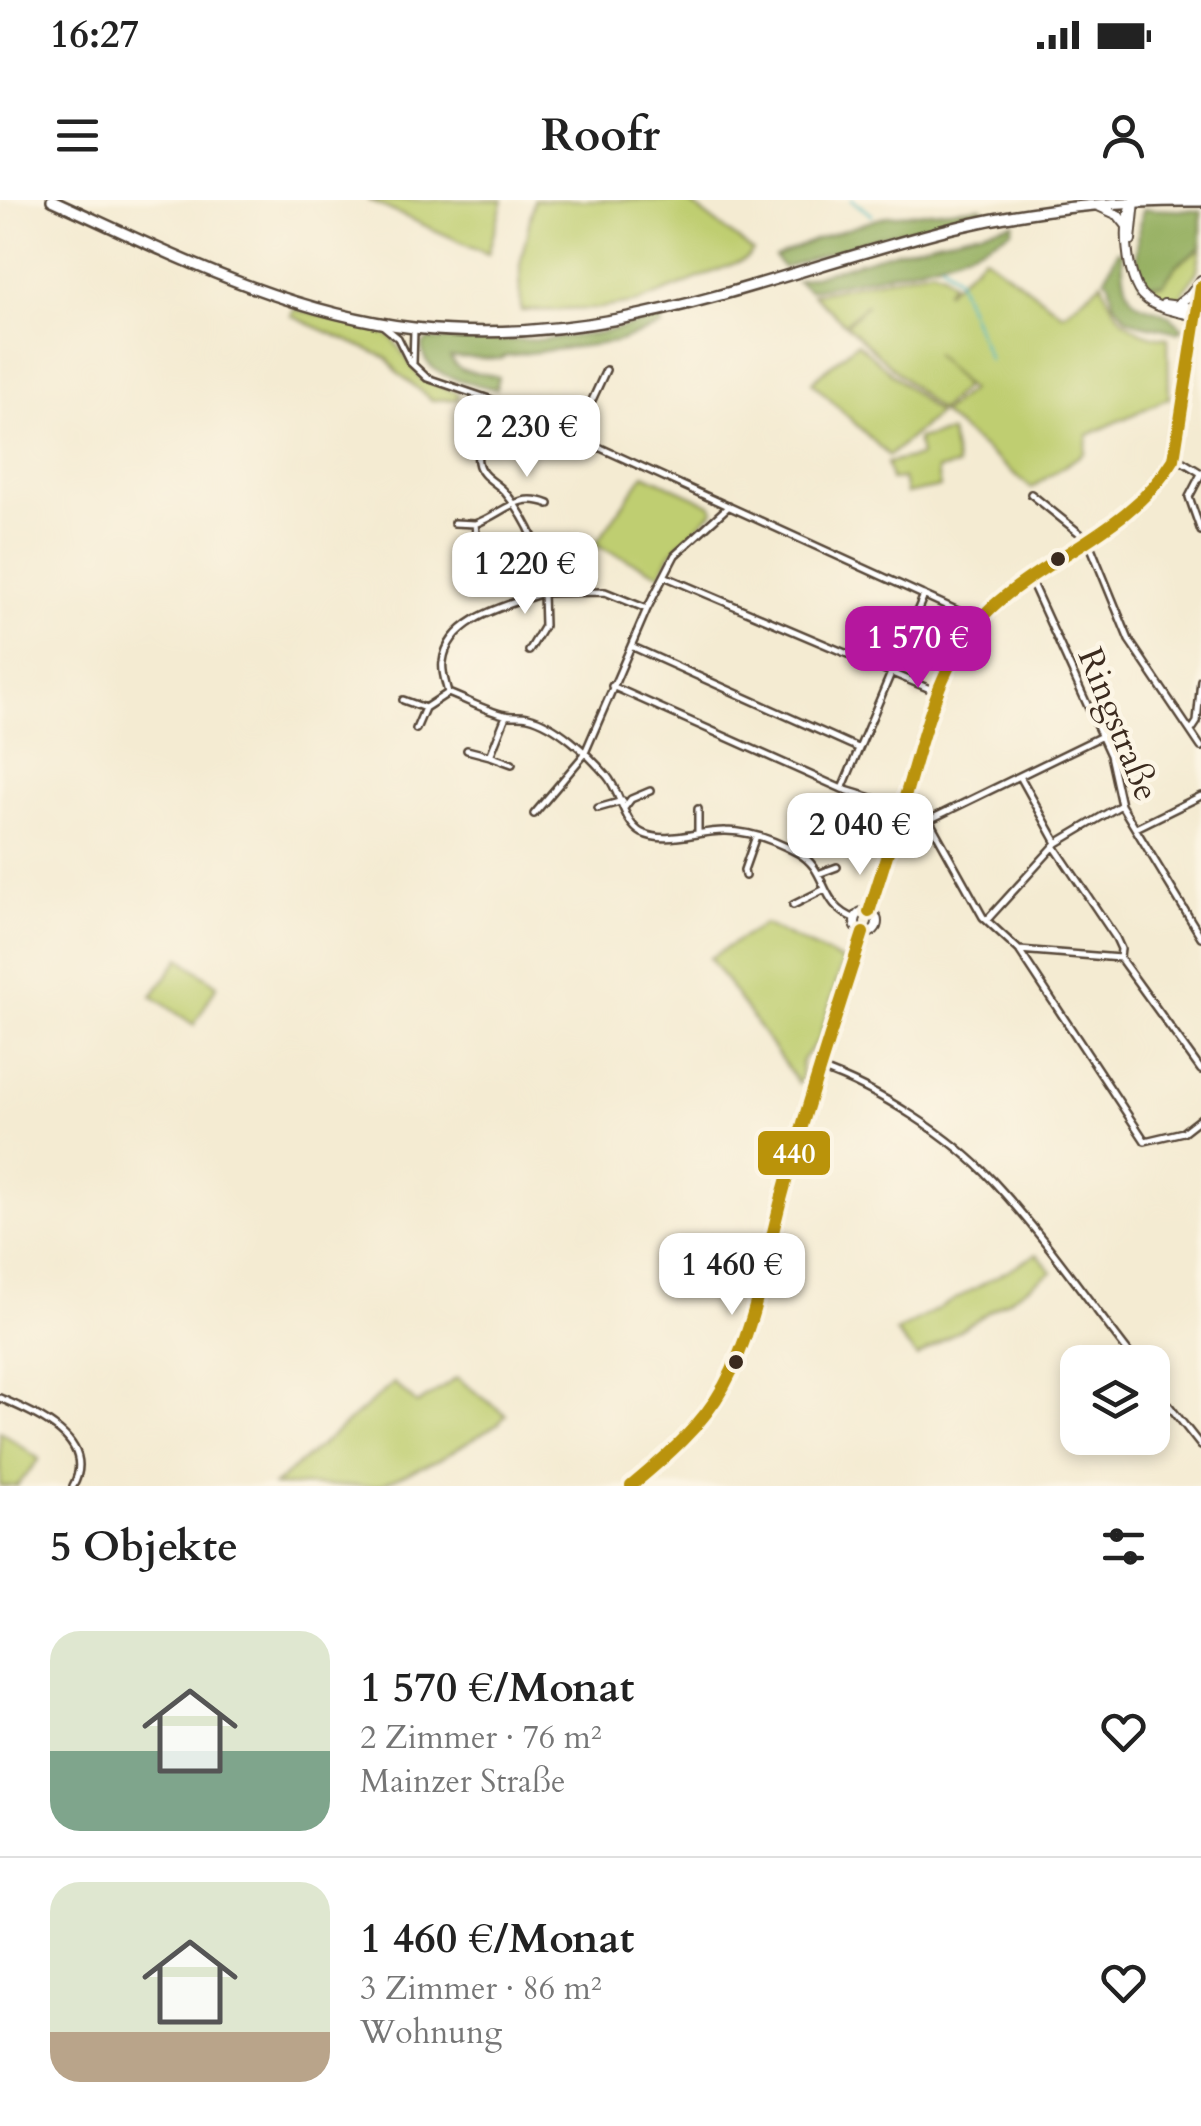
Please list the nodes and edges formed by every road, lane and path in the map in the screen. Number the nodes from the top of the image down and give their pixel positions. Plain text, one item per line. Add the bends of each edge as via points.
1 (52, 200) edge
2 (1135, 201) edge
3 (1201, 201) edge
4 (1092, 204) junction
5 (1126, 225) junction
6 (1130, 250) junction
7 (1201, 284) edge
8 (1154, 304) junction
9 (1176, 305) junction
10 (1195, 316) junction
11 (378, 322) junction
12 (411, 327) junction
13 (405, 349) junction
14 (414, 366) junction
15 (606, 370) dead end
16 (500, 402) junction
17 (575, 437) junction
18 (1174, 457) junction
19 (1201, 473) edge
20 (1031, 494) dead end
21 (549, 504) dead end
22 (514, 505) junction
23 (729, 506) junction
24 (454, 522) dead end
25 (475, 524) junction
26 (1201, 531) edge
27 (1088, 540) junction
28 (480, 571) dead end
29 (664, 576) junction
30 (1029, 576) junction
31 (543, 593) junction
32 (924, 595) junction
33 (646, 610) junction
34 (978, 620) junction
35 (631, 646) junction
36 (529, 651) dead end
37 (890, 672) junction
38 (1201, 680) edge
39 (612, 686) junction
40 (938, 692) junction
41 (448, 693) junction
42 (403, 700) dead end
43 (425, 708) junction
44 (506, 716) junction
45 (416, 729) dead end
46 (1190, 731) junction
47 (1102, 736) junction
48 (1201, 747) edge
49 (858, 748) junction
50 (467, 750) dead end
51 (584, 755) junction
52 (490, 756) junction
53 (512, 764) dead end
54 (1021, 778) junction
55 (842, 789) junction
56 (650, 791) dead end
57 (1201, 796) edge
58 (624, 804) junction
59 (1122, 804) junction
60 (598, 808) dead end
61 (698, 810) dead end
62 (900, 812) junction
63 (534, 814) dead end
64 (929, 820) junction
65 (1135, 829) junction
66 (698, 833) junction
67 (756, 836) junction
68 (1056, 845) junction
69 (837, 867) dead end
70 (818, 874) junction
71 (745, 876) dead end
72 (824, 889) junction
73 (793, 905) dead end
74 (869, 912) junction
75 (856, 919) junction
76 (986, 920) junction
77 (863, 932) junction
78 (1201, 937) edge
79 (1019, 950) junction
80 (1120, 958) junction
81 (820, 1068) junction
82 (1201, 1070) edge
83 (1201, 1118) edge
84 (1123, 1345) edge
85 (0, 1398) edge
86 (1170, 1407) edge
87 (1201, 1446) edge
88 (73, 1486) edge
89 (630, 1486) edge

1 - 11 main road via 245,286
2 - 3 main road
2 - 4 main road
2 - 5 main road
2 - 6 main road
4 - 5 main road
4 - 12 main road via 958,227 655,313 575,328
5 - 6 main road
6 - 8 main road via 1135,285
7 - 9 main road
7 - 10 main road
8 - 9 main road
8 - 10 main road
9 - 10 main road
10 - 18 main road
11 - 12 main road
11 - 13 street
12 - 13 street
12 - 14 street
13 - 14 street
14 - 16 street via 433,382
15 - 17 street
16 - 17 street
16 - 22 street via 478,462
17 - 23 street
18 - 19 street
18 - 27 main road via 1146,498
19 - 26 street via 1189,496
20 - 27 street
21 - 22 street via 532,497
22 - 25 street
22 - 31 street via 542,556
23 - 29 street via 676,555
23 - 32 street
24 - 25 street
25 - 28 street
27 - 30 main road
27 - 46 street via 1130,640
29 - 33 street
29 - 37 street
30 - 34 main road
30 - 47 street, Ringstraße
31 - 33 street via 605,592
31 - 36 street via 544,626
31 - 41 street via 475,619 459,632 442,665
32 - 34 street
32 - 37 street
33 - 35 street
34 - 40 main road
35 - 39 street
35 - 49 street
37 - 40 street
37 - 49 street
38 - 46 street
39 - 51 street
39 - 55 street
40 - 62 main road
41 - 43 street
41 - 44 street
42 - 43 street
43 - 45 street
44 - 51 street via 528,716
44 - 52 street
46 - 48 street
47 - 54 street
47 - 59 street, Ringstraße
49 - 55 street
50 - 52 street
51 - 58 street
51 - 63 street
52 - 53 street
54 - 64 street
54 - 68 street
55 - 62 street
56 - 58 street
57 - 65 street
58 - 60 street
58 - 66 street via 644,834
59 - 65 street, Ringstraße
59 - 68 street
61 - 66 street
62 - 64 street
62 - 74 main road
64 - 76 street
65 - 78 street, Ringstraße
66 - 67 street
67 - 70 street via 801,855
67 - 71 street
68 - 76 street
68 - 80 street via 1116,938
69 - 70 street
70 - 72 street
72 - 73 street
72 - 75 street via 834,908
74 - 75 main road
74 - 77 main road via 876,924
75 - 77 main road
76 - 79 street
77 - 81 main road
79 - 80 street
79 - 83 street via 1145,1141 1184,1132
80 - 82 street
81 - 84 street via 906,1114 978,1167
81 - 89 main road via 736,1362 702,1418
85 - 88 street via 59,1428 77,1460
86 - 87 street

